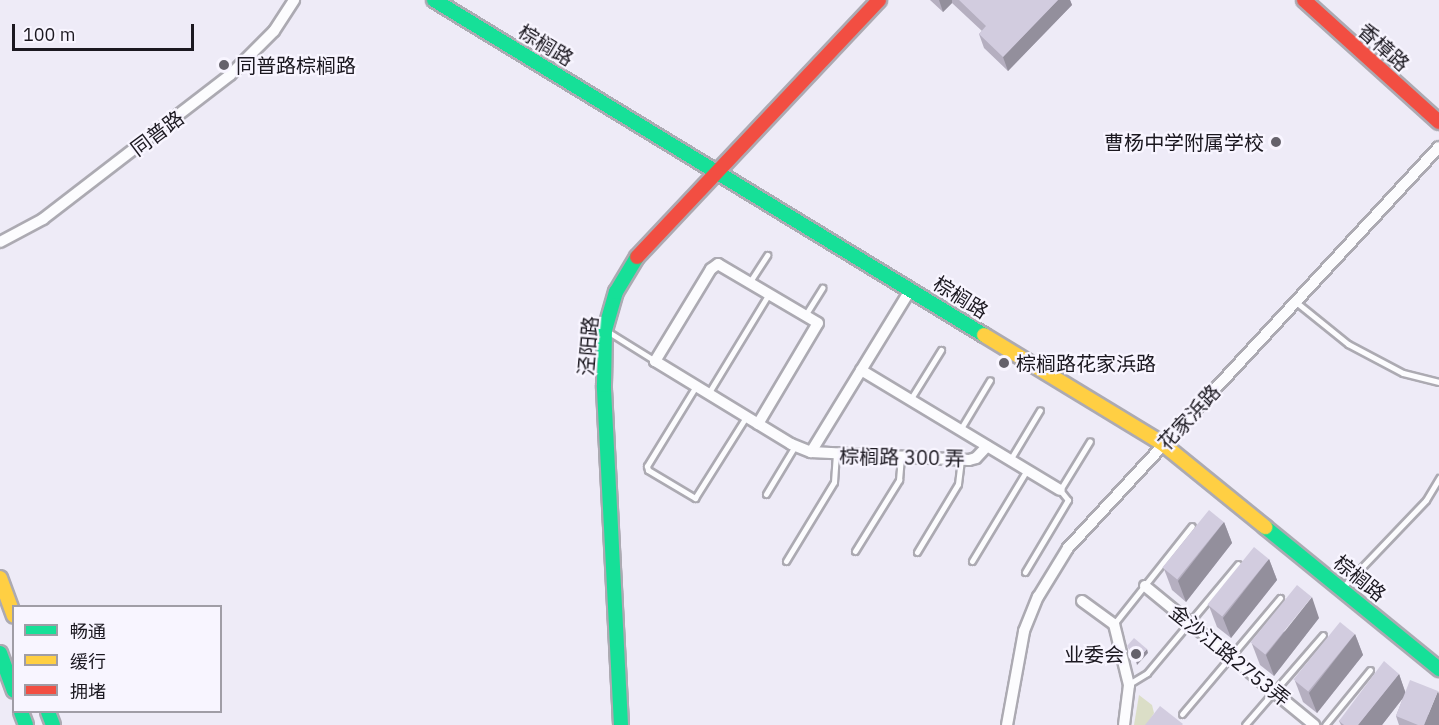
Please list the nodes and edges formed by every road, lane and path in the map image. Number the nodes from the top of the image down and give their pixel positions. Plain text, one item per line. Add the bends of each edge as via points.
1 (294, 0) edge
2 (434, 0) edge
3 (879, 0) edge
4 (1304, 0) edge
5 (1439, 122) edge
6 (1439, 147) edge
7 (716, 170) junction
8 (0, 242) edge
9 (767, 255) dead end
10 (751, 280) junction
11 (822, 288) dead end
12 (911, 289) junction
13 (770, 292) junction
14 (1296, 301) junction
15 (806, 314) junction
16 (605, 330) junction
17 (940, 350) dead end
18 (656, 361) junction
19 (861, 370) junction
20 (990, 380) dead end
21 (1437, 382) edge
22 (696, 386) junction
23 (1439, 387) edge
24 (708, 394) junction
25 (910, 400) junction
26 (1040, 410) dead end
27 (746, 417) junction
28 (758, 424) junction
29 (960, 430) junction
30 (1090, 441) dead end
31 (1163, 444) junction
32 (795, 446) junction
33 (987, 446) junction
34 (811, 452) junction
35 (836, 456) junction
36 (901, 458) junction
37 (961, 460) junction
38 (1010, 460) junction
39 (1027, 470) junction
40 (1439, 478) edge
41 (1060, 490) junction
42 (766, 494) dead end
43 (1192, 526) dead end
44 (855, 551) dead end
45 (917, 552) dead end
46 (786, 561) dead end
47 (972, 561) dead end
48 (1238, 564) edge
49 (1024, 572) dead end
50 (0, 578) edge
51 (1145, 586) junction
52 (1341, 588) junction
53 (1280, 598) dead end
54 (1082, 601) dead end
55 (12, 611) edge
56 (1190, 623) junction
57 (1114, 624) junction
58 (1323, 635) dead end
59 (0, 653) edge
60 (1231, 656) junction
61 (1439, 669) edge
62 (1370, 670) dead end
63 (1129, 684) junction
64 (12, 686) edge
65 (1274, 691) junction
66 (1182, 714) dead end
67 (621, 725) edge
68 (1007, 725) edge
69 (1124, 725) edge
70 (1245, 725) edge
71 (1314, 725) edge
72 (1325, 725) edge

1 - 8 street, 同普路 via 253,55 222,82 43,219
2 - 7 street, 棕榈路
3 - 7 street, 泾阳路
4 - 5 street, 香樟路
6 - 14 street, 花家浜路
7 - 12 street, 棕榈路
7 - 16 street, 泾阳路 via 643,247 616,292
9 - 10 lane
10 - 13 street
10 - 18 street via 727,266 718,264 711,269
11 - 15 lane
12 - 19 street, 棕榈路 300 弄
12 - 31 street, 棕榈路
13 - 15 street
13 - 24 lane
14 - 21 lane via 1312,319 1348,344 1403,373
14 - 31 street, 花家浜路
15 - 28 street via 816,320 817,326
16 - 18 lane
16 - 67 street, 泾阳路 via 604,385
17 - 25 lane
18 - 22 street, 棕榈路 300 弄
19 - 25 street, 棕榈路 300 弄
19 - 34 street, 棕榈路 300 弄
20 - 29 lane
21 - 23 lane
22 - 24 street, 棕榈路 300 弄
22 - 27 lane via 646,468 693,498
24 - 27 street, 棕榈路 300 弄
25 - 29 street, 棕榈路 300 弄
26 - 38 lane
27 - 28 street, 棕榈路 300 弄
28 - 32 street, 棕榈路 300 弄
29 - 33 street, 棕榈路 300 弄
30 - 41 lane
31 - 52 street, 棕榈路
31 - 68 street, 花家浜路 via 1080,534 1048,579 1019,647
32 - 34 street, 棕榈路 300 弄
32 - 42 lane
33 - 37 street, 棕榈路 300 弄 via 976,458
33 - 38 street, 棕榈路 300 弄
34 - 35 street, 棕榈路 300 弄
35 - 36 street, 棕榈路 300 弄
35 - 46 lane via 834,482
36 - 37 street, 棕榈路 300 弄
36 - 44 lane via 898,480
37 - 45 lane via 958,484
38 - 39 street, 棕榈路 300 弄
39 - 41 street, 棕榈路 300 弄
39 - 47 lane
40 - 52 lane via 1426,500
41 - 49 lane via 1068,500
43 - 51 lane
48 - 56 lane
50 - 55 street
51 - 56 street, 金沙江路2753弄
51 - 57 lane
52 - 61 street, 棕榈路
53 - 60 lane
54 - 57 street
56 - 60 street, 金沙江路2753弄
56 - 63 lane via 1147,673
57 - 63 street
58 - 65 lane
59 - 64 street
60 - 65 street, 金沙江路2753弄
60 - 66 lane
62 - 72 lane
63 - 69 street
65 - 70 lane
65 - 71 street, 金沙江路2753弄

